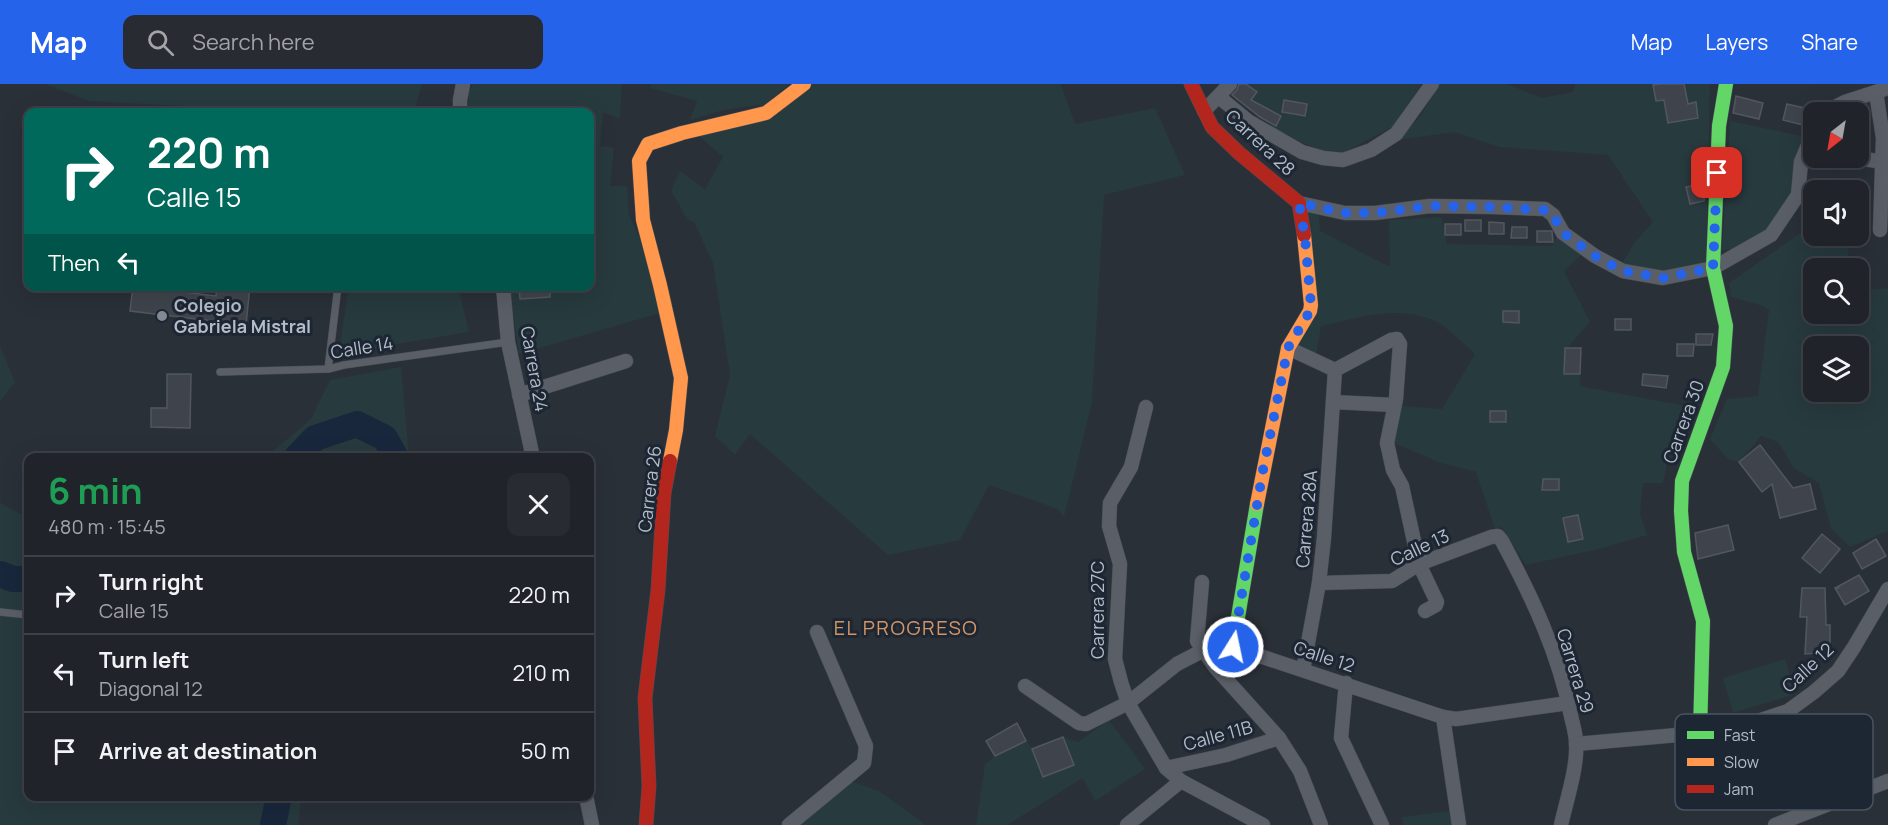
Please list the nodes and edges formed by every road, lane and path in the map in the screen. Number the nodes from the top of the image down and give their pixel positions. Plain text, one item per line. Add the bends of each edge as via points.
1 (463, 84) edge
2 (804, 84) edge
3 (1191, 84) edge
4 (1230, 84) edge
5 (1432, 84) edge
6 (1726, 84) edge
7 (1882, 90) edge
8 (1219, 97) junction
9 (1845, 102) edge
10 (460, 108) edge
11 (1204, 111) junction
12 (1803, 157) edge
13 (1869, 160) edge
14 (1882, 162) junction
15 (1299, 203) junction
16 (1880, 230) dead end
17 (1713, 268) junction
18 (337, 291) edge
19 (503, 291) edge
20 (508, 342) junction
21 (1288, 348) junction
22 (626, 361) dead end
23 (328, 369) junction
24 (1335, 370) junction
25 (220, 372) dead end
26 (519, 395) junction
27 (1333, 402) junction
28 (1394, 405) junction
29 (1146, 407) dead end
30 (531, 453) edge
31 (1498, 536) joint
32 (1419, 564) junction
33 (1202, 582) dead end
34 (1319, 583) junction
35 (1888, 590) edge
36 (1425, 611) dead end
37 (0, 612) edge
38 (24, 615) edge
39 (817, 632) dead end
40 (1233, 647) junction
41 (1202, 651) junction
42 (1303, 670) junction
43 (1346, 683) junction
44 (1025, 686) dead end
45 (1128, 703) junction
46 (1569, 703) junction
47 (1701, 714) edge
48 (1779, 714) edge
49 (1443, 717) junction
50 (1675, 735) edge
51 (1279, 738) junction
52 (1576, 744) junction
53 (1166, 768) junction
54 (1181, 781) junction
55 (1888, 781) edge
56 (1873, 787) edge
57 (587, 801) edge
58 (1814, 810) edge
59 (591, 825) edge
60 (646, 825) edge
61 (789, 825) edge
62 (1127, 825) edge
63 (1263, 825) edge
64 (1321, 825) edge
65 (1382, 825) edge
66 (1458, 825) edge
67 (1562, 825) edge
68 (1775, 825) edge

1 - 10 street
2 - 60 street, Carrera 26 via 766,113 648,144 639,161 643,220 681,378 664,493 658,591 645,698 649,786
3 - 11 street, Carrera 28
4 - 8 street
5 - 8 street via 1396,134 1371,150 1342,160 1302,152 1248,121
6 - 17 street, Carrera 30 via 1719,126
7 - 9 street
7 - 14 street
8 - 11 street
11 - 15 street, Carrera 28 via 1212,127
12 - 17 street via 1798,195 1772,235
13 - 14 street
14 - 16 street
15 - 17 street via 1345,213 1430,206 1545,210 1553,215 1563,233 1623,271 1663,278
15 - 21 street, Carrera 28 via 1311,305
17 - 47 street, Carrera 30 via 1726,326 1724,367 1682,481 1681,511 1684,552 1703,621
18 - 23 lane
19 - 20 street, Carrera 24
20 - 23 lane, Calle 14
20 - 26 street, Carrera 24
21 - 24 street
21 - 40 street, Carrera 28
22 - 26 street
23 - 25 lane, Calle 14
24 - 27 street, Carrera 28A
24 - 28 street via 1397,339 1400,344
26 - 30 street, Carrera 24
27 - 28 street
27 - 34 street, Carrera 28A
28 - 32 street via 1387,443 1393,470 1402,486
29 - 45 street, Carrera 27C via 1131,467 1110,503 1109,515 1120,564 1115,659
31 - 32 street, Calle 13
31 - 46 street, Carrera 29 via 1528,590 1556,657
32 - 34 street, Calle 13 via 1392,581
32 - 36 street via 1437,604
33 - 41 street via 1197,641
34 - 42 street, Carrera 28A
35 - 48 street, Calle 12 via 1838,671
37 - 38 lane
39 - 61 street via 866,746 864,763
40 - 41 street, Calle 12
40 - 42 street, Calle 12
41 - 45 street, Calle 12 via 1177,664
41 - 51 street
42 - 43 street, Calle 12
43 - 49 street, Calle 12
43 - 65 street via 1341,738
44 - 45 street, Calle 12 via 1079,723 1086,724
45 - 53 street, Carrera 27C
46 - 49 street, Calle 12 via 1456,719
46 - 52 street, Carrera 29
49 - 66 street
50 - 52 street, Calle 12
51 - 53 street, Calle 11B
51 - 64 street via 1300,771
52 - 67 street, Carrera 29
53 - 54 street, Carrera 27C
54 - 62 street
54 - 63 street, Carrera 27C
55 - 56 street
57 - 59 street
58 - 68 street

